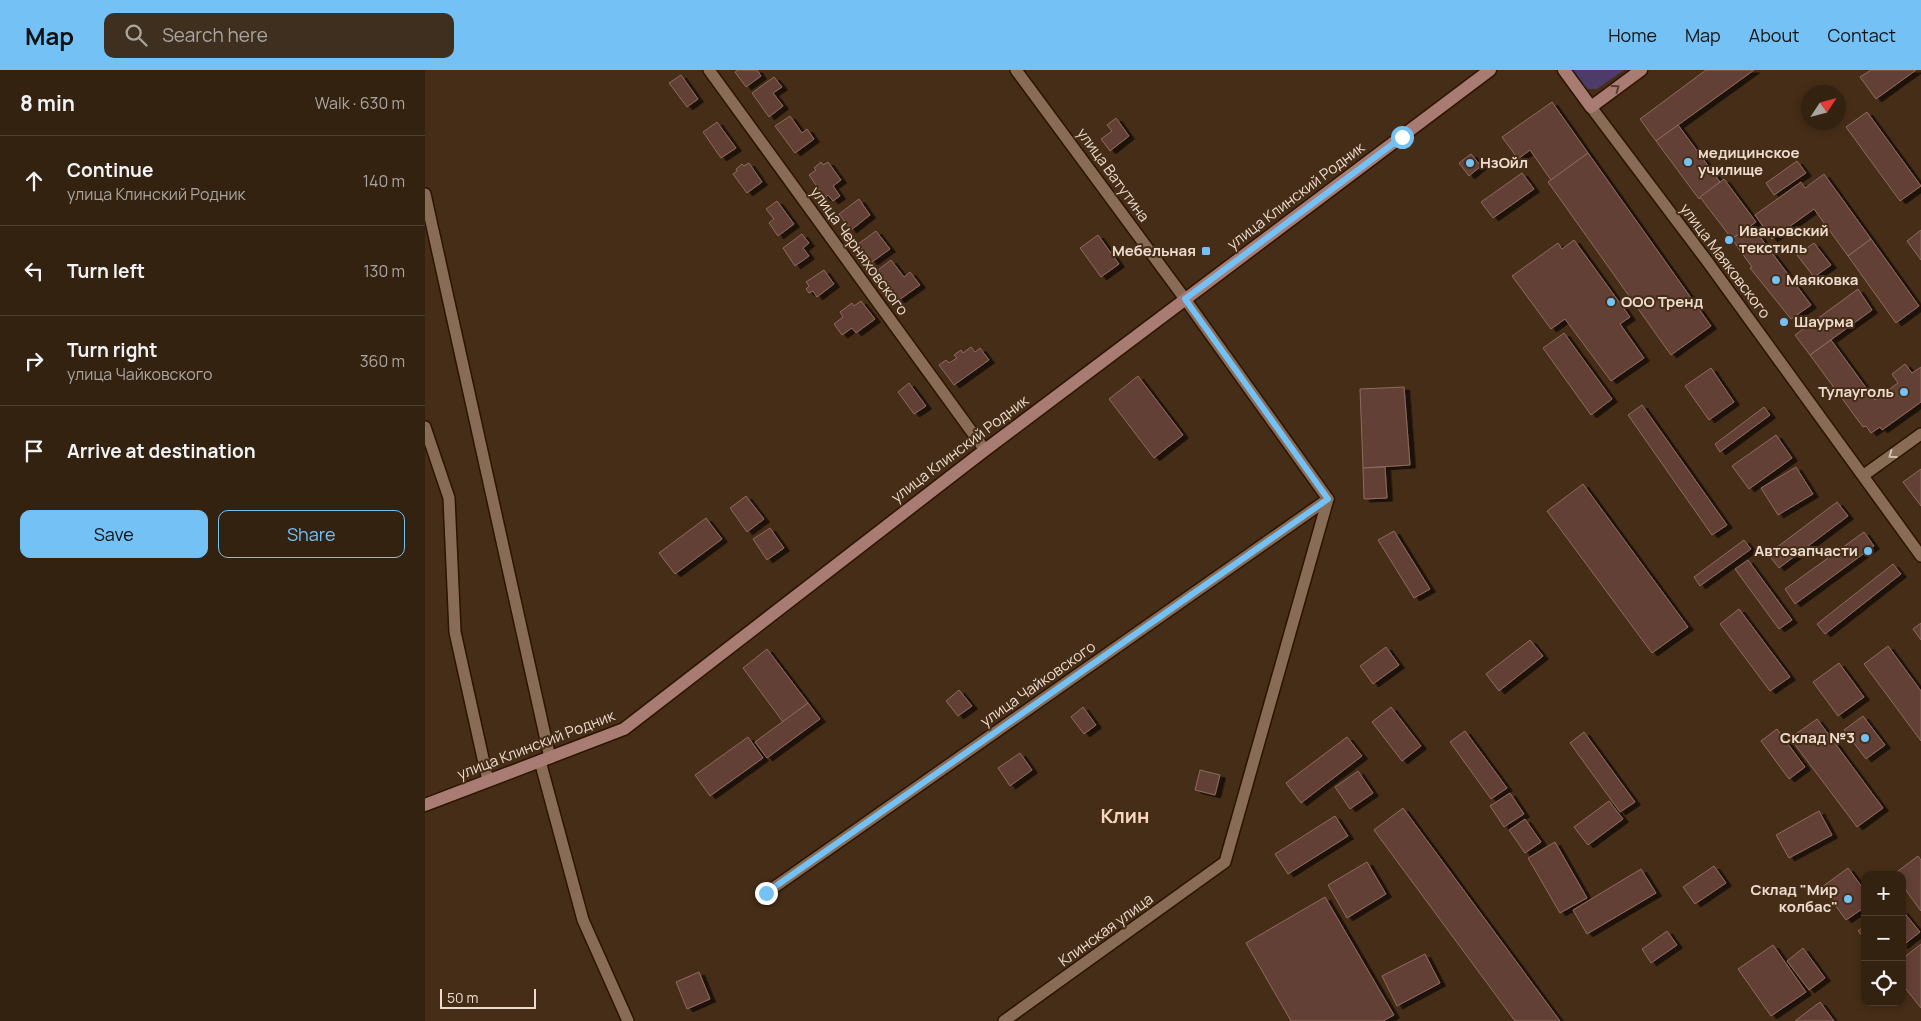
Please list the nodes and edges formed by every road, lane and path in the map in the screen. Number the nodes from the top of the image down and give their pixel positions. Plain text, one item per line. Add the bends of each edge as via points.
1 (709, 70) edge
2 (1016, 70) edge
3 (1490, 70) edge
4 (1564, 70) edge
5 (1641, 70) edge
6 (1591, 107) junction
7 (425, 194) edge
8 (1185, 299) junction
9 (425, 427) edge
10 (1921, 434) edge
11 (985, 450) junction
12 (1864, 476) junction
13 (1328, 499) junction
14 (1921, 556) edge
15 (545, 759) junction
16 (487, 781) junction
17 (425, 805) edge
18 (766, 893) dead end
19 (628, 1021) edge
20 (1004, 1021) edge

1 - 11 street, улица Черняховского
2 - 8 street, улица Ватутина
3 - 8 main road, улица Клинский Родник
4 - 6 main road
6 -> 5 main road
6 - 12 street, улица Маяковского
7 - 15 street
8 - 11 main road, улица Клинский Родник
8 - 13 street, улица Ватутина
9 - 16 street via 449,498 455,632
10 -> 12 street
11 - 15 main road, улица Клинский Родник via 624,729
12 - 14 street, улица Маяковского
13 - 18 street, улица Чайковского
13 - 20 street, Клинская улица via 1225,862
15 - 16 main road, улица Клинский Родник
15 - 19 street via 583,920
16 - 17 main road, улица Клинский Родник

